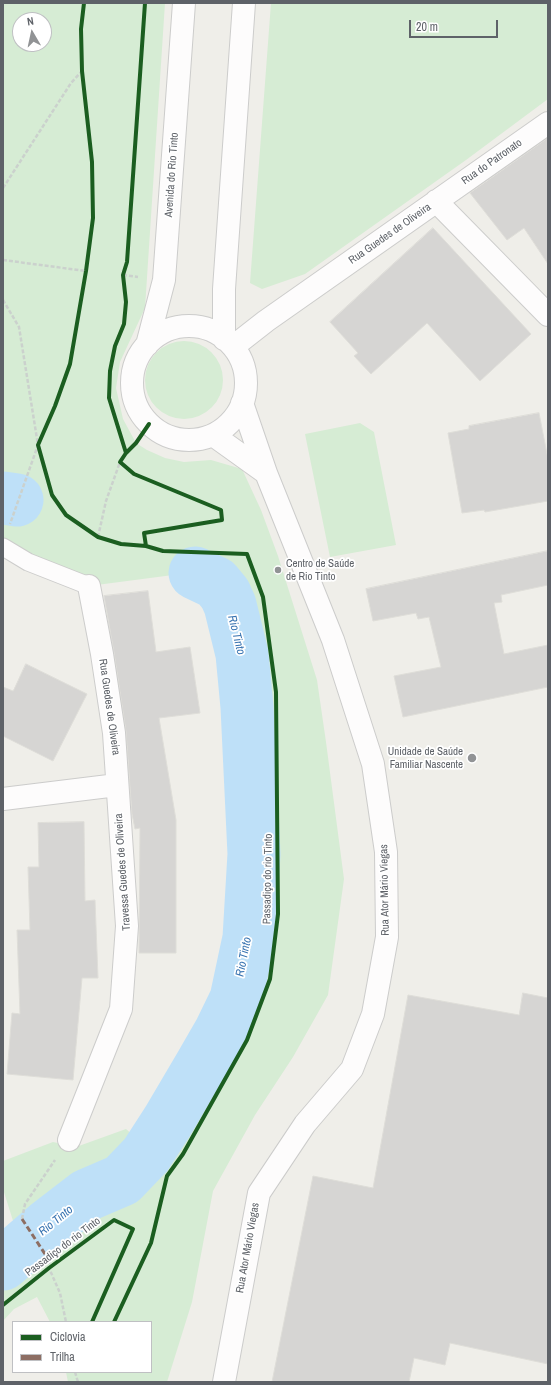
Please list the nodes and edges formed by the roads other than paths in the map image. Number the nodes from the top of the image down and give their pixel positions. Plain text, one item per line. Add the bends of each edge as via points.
1 (184, 3) edge
2 (244, 3) edge
3 (548, 123) edge
4 (436, 201) junction
5 (548, 315) edge
6 (229, 343) junction
7 (147, 345) junction
8 (242, 403) junction
9 (213, 435) junction
10 (266, 473) junction
11 (3, 547) edge
12 (89, 586) joint
13 (117, 785) junction
14 (3, 799) edge
15 (69, 1140) road end
16 (224, 1382) edge

1 - 7 street, Avenida do Rio Tinto via 164,280
2 - 6 street via 224,289
3 - 4 street, Rua do Patronato
4 - 5 street, Rua Guedes de Oliveira
4 - 6 street, Rua Guedes de Oliveira via 266,321
6 - 7 street via 212,331 195,327 177,327
6 - 8 street via 244,369 246,386
7 - 9 street via 137,359 132,376 133,393 139,410 149,424 163,434 179,439 196,440
8 - 9 street via 235,416
8 - 10 street, Rua Ator Mário Viegas
9 - 10 street
10 - 16 street, Rua Ator Mário Viegas via 333,640 373,764 386,852 387,937 373,1014 352,1069 305,1124 258,1193
11 - 12 lane via 28,562
12 - 13 street, Rua Guedes de Oliveira via 114,733
13 - 14 street
13 - 15 street, Travessa Guedes de Oliveira via 127,926 121,1009

